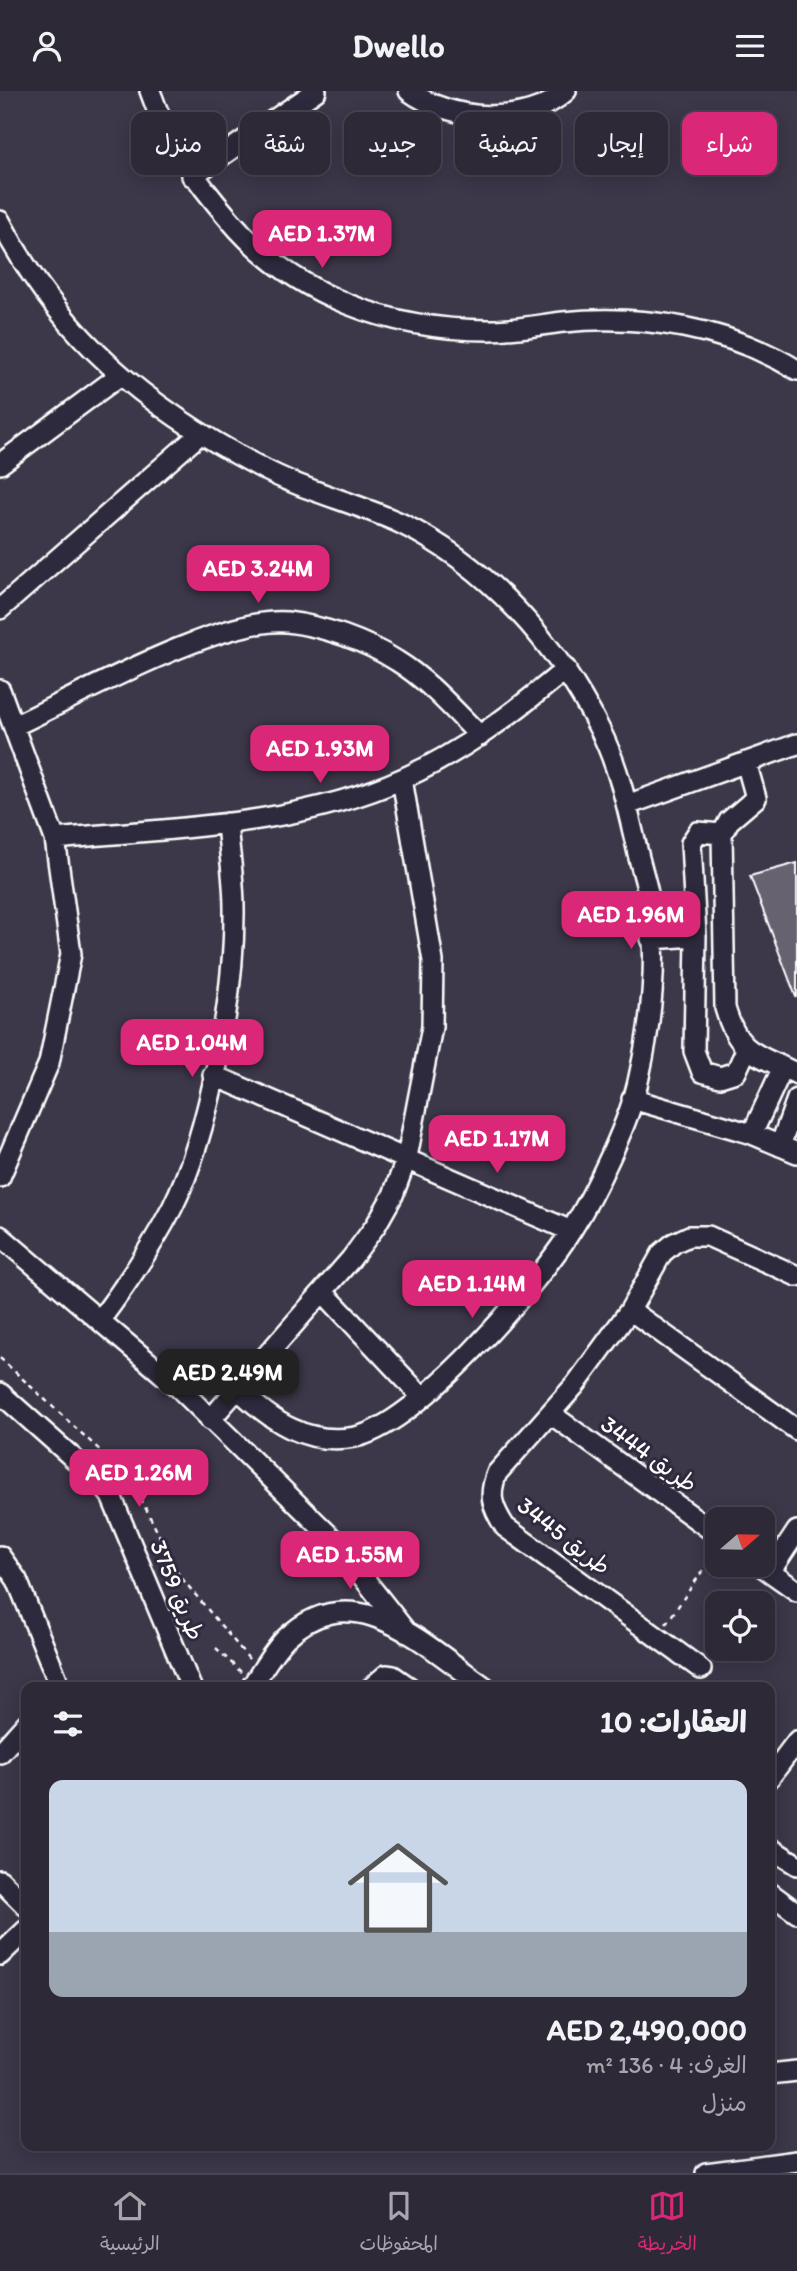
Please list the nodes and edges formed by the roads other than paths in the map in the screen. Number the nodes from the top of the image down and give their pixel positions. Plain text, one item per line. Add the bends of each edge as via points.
1 (150, 91) edge
2 (316, 91) edge
3 (409, 91) edge
4 (566, 91) edge
5 (192, 176) junction
6 (0, 221) edge
7 (7, 253) edge
8 (797, 370) edge
9 (119, 376) junction
10 (200, 434) junction
11 (0, 464) edge
12 (0, 609) edge
13 (566, 669) junction
14 (0, 690) edge
15 (13, 726) junction
16 (480, 736) junction
17 (797, 744) edge
18 (746, 762) junction
19 (402, 779) junction
20 (627, 805) junction
21 (227, 823) junction
22 (722, 834) junction
23 (55, 839) junction
24 (696, 936) junction
25 (652, 939) junction
26 (746, 1050) junction
27 (790, 1071) edge
28 (213, 1075) junction
29 (797, 1098) edge
30 (632, 1099) junction
31 (752, 1135) junction
32 (789, 1149) edge
33 (407, 1157) junction
34 (0, 1177) edge
35 (571, 1231) junction
36 (0, 1236) edge
37 (797, 1276) edge
38 (324, 1293) junction
39 (629, 1310) junction
40 (100, 1320) junction
41 (238, 1389) junction
42 (0, 1393) edge
43 (422, 1397) junction
44 (551, 1414) junction
45 (210, 1420) junction
46 (797, 1430) edge
47 (705, 1526) edge
48 (797, 1531) edge
49 (0, 1556) edge
50 (775, 1556) edge
51 (775, 1575) edge
52 (0, 1583) edge
53 (20, 1588) junction
54 (797, 1591) edge
55 (407, 1633) junction
56 (701, 1669) dead end
57 (57, 1682) edge
58 (189, 1682) edge
59 (255, 1682) edge
60 (378, 1682) edge
61 (401, 1682) edge
62 (471, 1682) edge
63 (21, 1736) edge
64 (797, 1741) edge
65 (0, 1753) edge
66 (775, 1770) edge
67 (775, 1850) edge
68 (797, 1865) edge
69 (0, 1880) edge
70 (775, 1897) edge
71 (21, 1901) edge
72 (797, 1913) edge
73 (21, 1935) edge
74 (0, 1955) edge
75 (797, 2071) edge
76 (775, 2073) edge
77 (797, 2161) edge
78 (705, 2173) edge

1 - 5 street
2 - 5 street
3 - 4 street via 446,109 477,115 537,107
5 - 8 street via 246,239 287,273 333,299 384,318 436,328 489,330 563,322 686,326 763,349
6 - 7 street
7 - 9 street via 79,338
9 - 10 street
9 - 11 street
10 - 12 street
10 - 13 street via 265,470 401,524 464,562 519,611
13 - 16 street
13 - 20 street via 602,734
14 - 15 street
15 - 16 street via 233,628 286,622 345,636 397,661
15 - 23 street
16 - 19 street
17 - 18 street
18 - 20 street
18 - 22 street via 756,798 729,821
19 - 21 street via 344,800
19 - 33 street via 433,961 432,1027
20 - 25 street via 651,909
21 - 23 street
21 - 28 street via 234,907 229,992
22 - 24 street via 698,832 691,843
22 - 26 street via 725,1008 732,1033
23 - 34 street via 71,954 50,1063
24 - 25 street
24 - 26 street via 697,1062 707,1076 727,1076 740,1065
25 - 30 street via 652,988 639,1080
26 - 27 street
27 - 31 street
28 - 33 street
28 - 40 street via 197,1142 173,1205 141,1265
29 - 32 street
30 - 31 street
30 - 35 street
31 - 32 street
33 - 35 street
33 - 38 street via 376,1225
35 - 43 street via 502,1318
36 - 40 street
37 - 39 street, طريق 3445 via 708,1237 689,1236 662,1253
38 - 41 street
38 - 43 street
39 - 44 street, طريق 3445
39 - 46 street
40 - 45 street
41 - 43 street via 277,1423 303,1435 331,1440 359,1437 386,1426
41 - 45 street
42 - 58 street, طريق 3759 via 111,1496
44 - 47 street, طريق 3444
44 - 56 street, طريق 3445 via 497,1473 491,1489 496,1513 505,1527
45 - 55 street via 332,1538
48 - 50 street
49 - 53 street
51 - 54 street
52 - 53 street
53 - 57 street
55 - 59 street via 360,1612 338,1611 314,1618 284,1640
55 - 62 street
60 - 61 street via 386,1675
63 - 65 street
64 - 66 street
67 - 68 street
69 - 71 street
70 - 72 street
73 - 74 street
75 - 76 street
77 - 78 street

